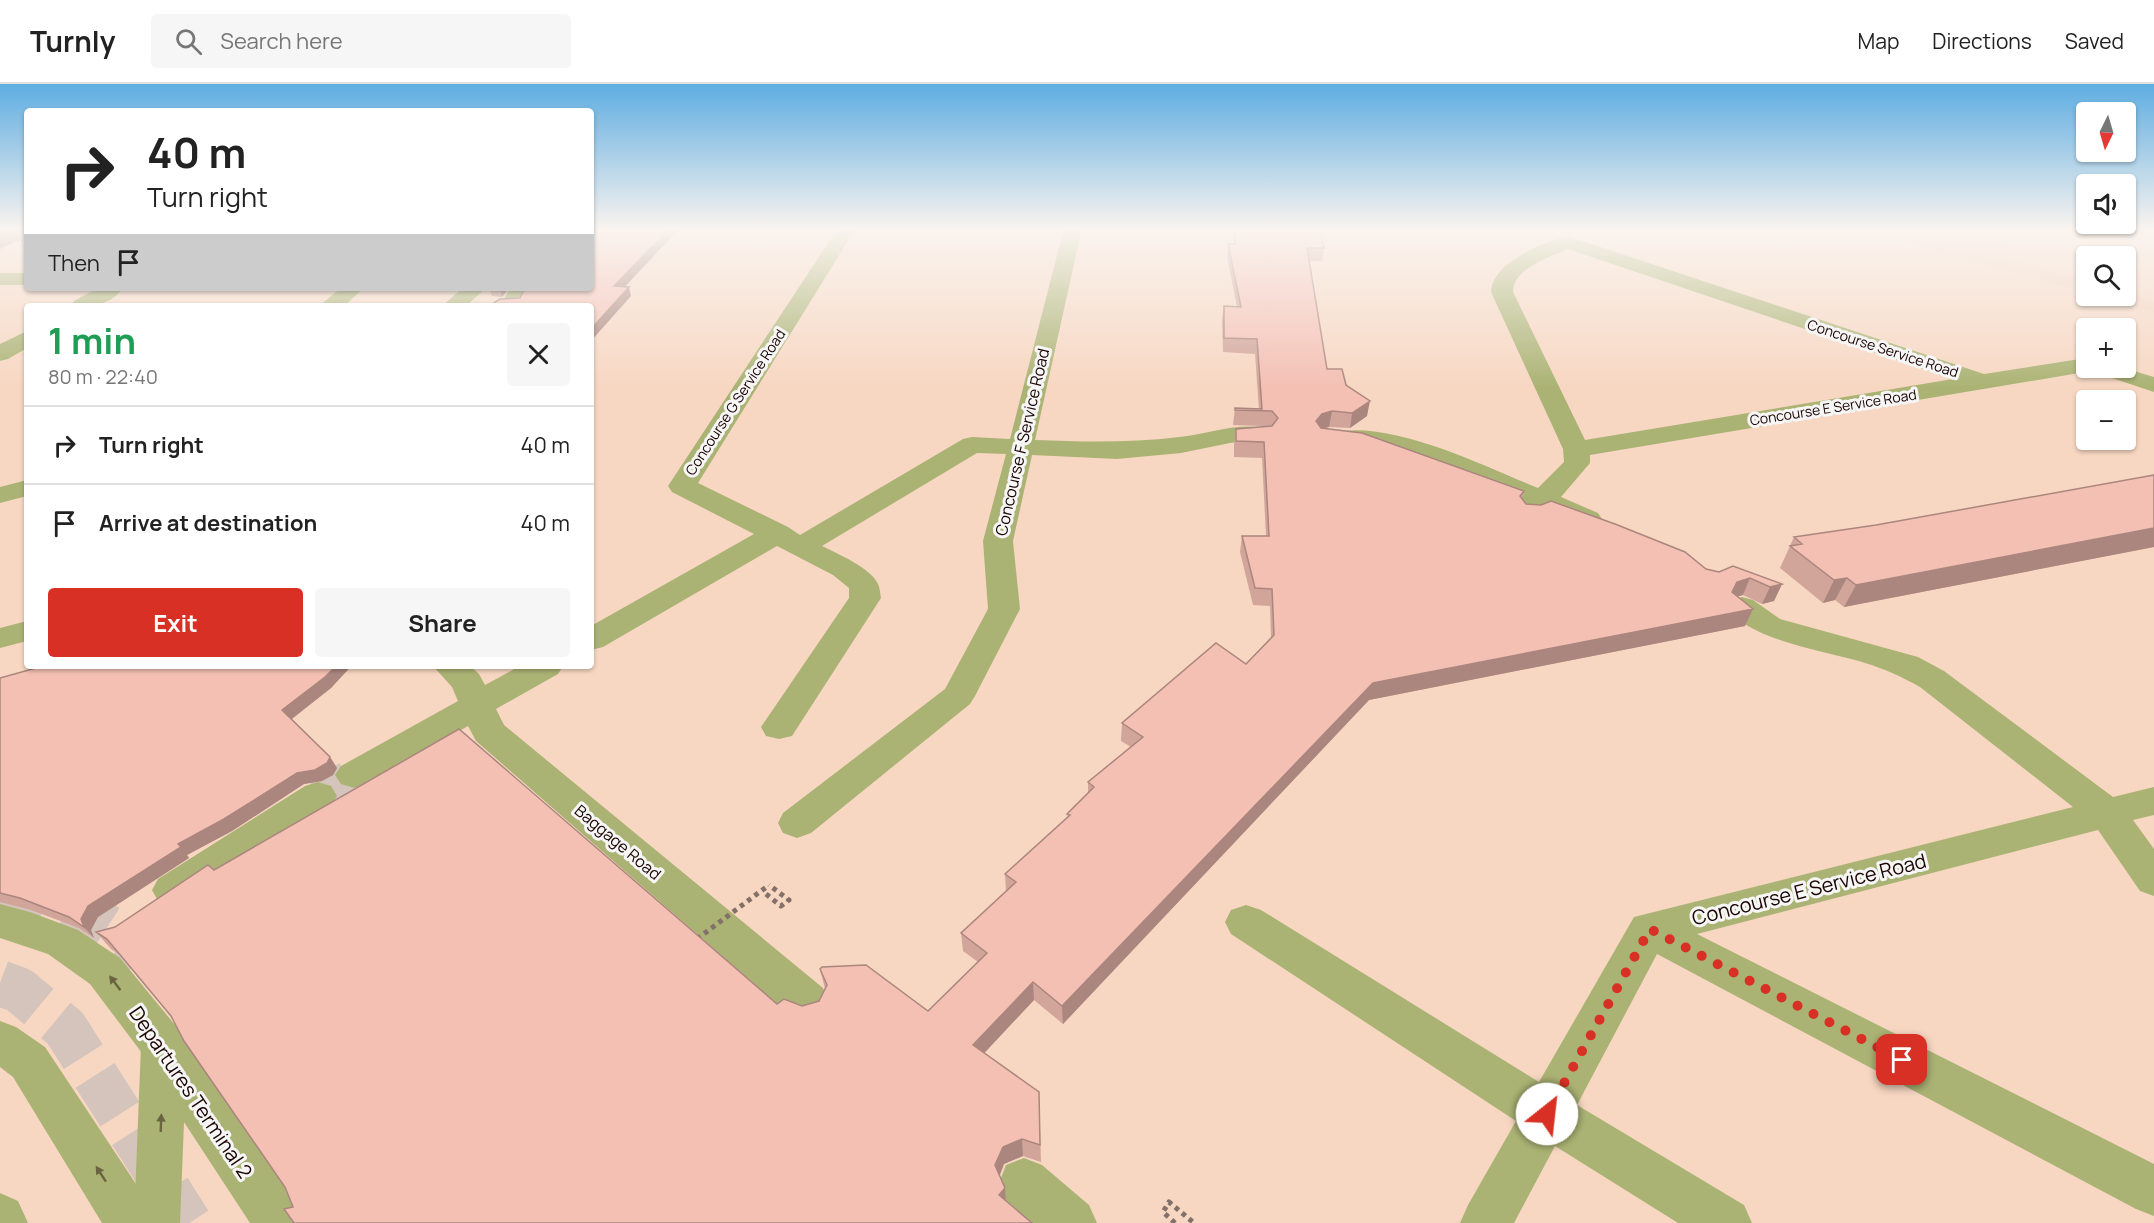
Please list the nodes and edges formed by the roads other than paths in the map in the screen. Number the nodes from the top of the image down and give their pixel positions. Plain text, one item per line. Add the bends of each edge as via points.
1 (813, 281) edge
2 (1060, 281) edge
3 (1503, 281) edge
4 (1695, 281) edge
5 (108, 291) edge
6 (350, 291) edge
7 (472, 291) edge
8 (87, 303) edge
9 (334, 303) edge
10 (457, 303) edge
11 (24, 340) edge
12 (0, 354) edge
13 (2076, 367) edge
14 (2132, 378) edge
15 (1983, 381) junction
16 (2154, 385) edge
17 (1261, 435) edge
18 (1329, 437) edge
19 (1020, 448) junction
20 (1576, 449) junction
21 (24, 489) edge
22 (0, 495) edge
23 (1538, 506) junction
24 (1617, 530) edge
25 (790, 540) junction
26 (1742, 607) edge
27 (24, 632) edge
28 (0, 638) edge
29 (594, 638) edge
30 (453, 669) edge
31 (541, 669) edge
32 (477, 705) junction
33 (779, 727) dead end
34 (354, 775) tunnel mouth
35 (318, 795) tunnel mouth
36 (2154, 801) edge
37 (2107, 813) junction
38 (797, 823) dead end
39 (2154, 880) edge
40 (143, 909) edge
41 (0, 921) edge
42 (1246, 922) dead end
43 (1650, 929) junction
44 (807, 1002) edge
45 (0, 1041) edge
46 (164, 1046) junction
47 (1547, 1114) junction
48 (1024, 1183) dead end
49 (2154, 1191) edge
50 (132, 1223) edge
51 (158, 1223) edge
52 (280, 1223) edge
53 (1071, 1223) edge
54 (1486, 1223) edge
55 (1726, 1223) edge

1 - 25 street, Concourse G Service Road via 682,486
2 - 19 street, Concourse F Service Road
3 - 20 street via 1502,292
4 - 15 street, Concourse Service Road
5 - 8 street
6 - 9 street
7 - 10 street
11 - 12 street
13 - 15 street, Concourse Service Road
14 - 16 street
15 - 20 street, Concourse E Service Road
17 - 19 street via 1230,435 1181,445 1117,451
18 - 23 street via 1388,441 1425,451
19 - 25 street via 972,445
19 - 38 street, Concourse F Service Road via 998,541 1004,609 957,696
20 - 23 street via 1577,463
21 - 22 street
23 - 24 street
25 - 29 street
25 - 33 street via 850,574 864,585 865,598
26 - 37 street via 1769,626 1906,665 1932,679
27 - 28 street
30 - 32 street, Baggage Road via 467,682
31 - 32 street
32 - 34 street
32 - 44 street, Baggage Road via 492,735
35 - 40 street
36 - 37 street, Concourse E Service Road
37 - 39 street
37 - 43 street, Concourse E Service Road
46 -> 41 street, Departures Terminal 2 via 105,971 63,942
42 - 47 street
43 - 47 street
43 - 49 street
50 -> 45 street via 29,1062
51 -> 46 street, bridge
46 - 52 street, Departures Terminal 2
47 - 54 street
47 - 55 street
48 - 53 street

